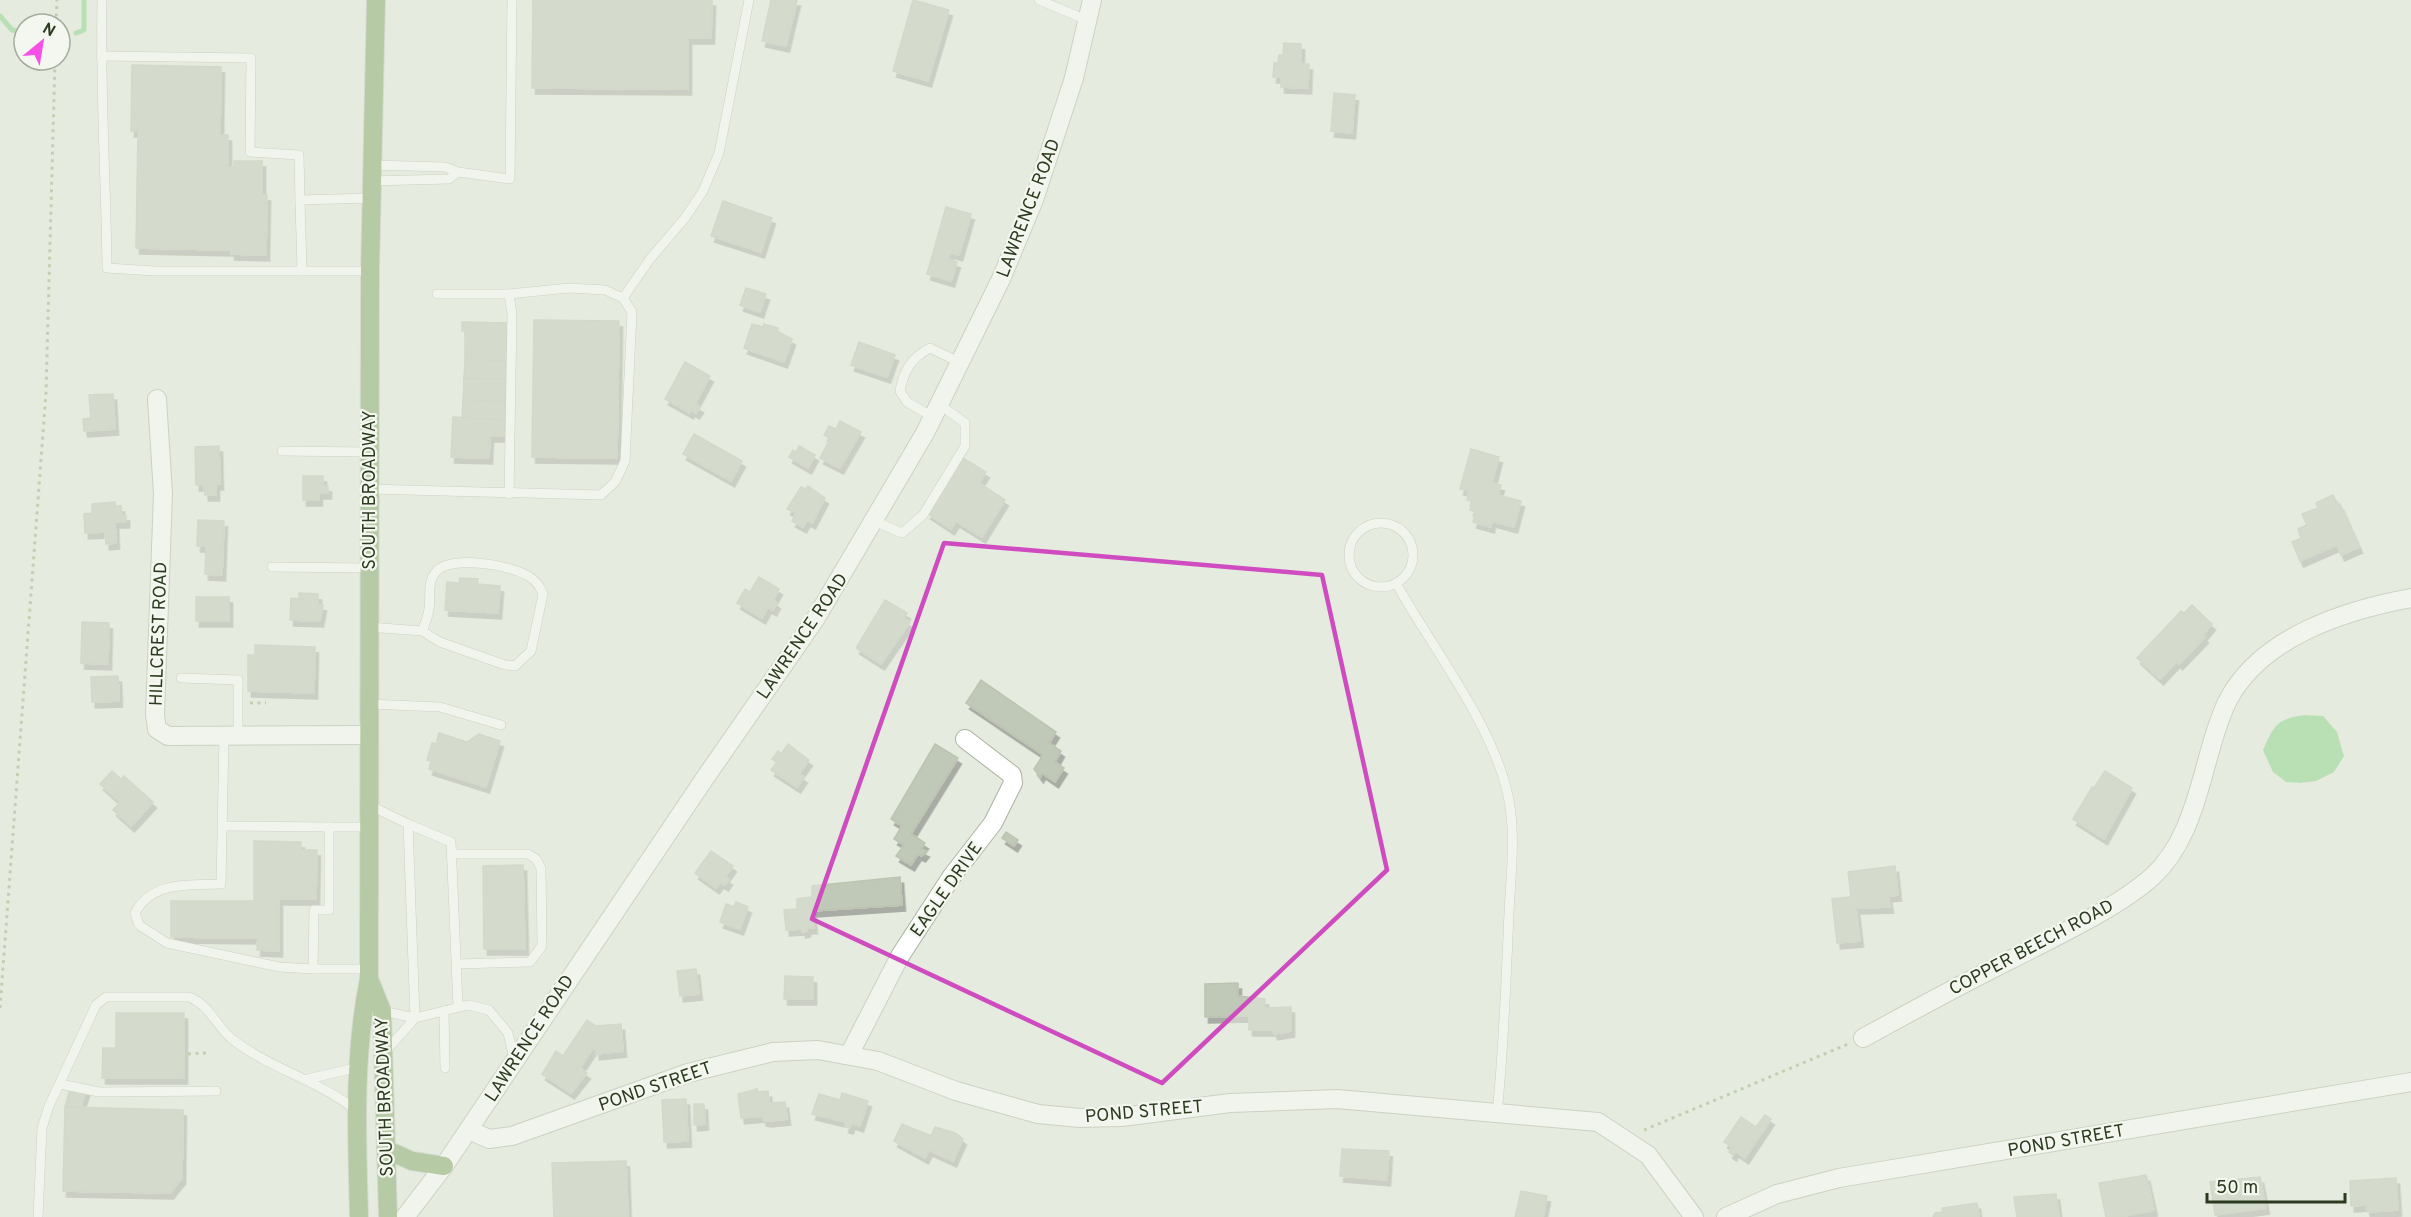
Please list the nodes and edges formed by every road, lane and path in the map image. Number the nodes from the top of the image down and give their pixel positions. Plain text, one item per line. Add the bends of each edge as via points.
1 (102, 0) edge
2 (376, 0) edge
3 (512, 0) edge
4 (749, 0) edge
5 (1039, 0) edge
6 (1092, 0) edge
7 (1088, 20) junction
8 (101, 56) junction
9 (55, 72) edge
10 (458, 172) junction
11 (371, 181) junction
12 (300, 200) junction
13 (302, 270) junction
14 (370, 272) junction
15 (436, 294) dead end
16 (509, 294) junction
17 (623, 298) junction
18 (961, 363) junction
19 (157, 399) dead end
20 (936, 411) junction
21 (282, 451) dead end
22 (369, 452) junction
23 (369, 489) junction
24 (509, 494) junction
25 (874, 521) junction
26 (272, 567) dead end
27 (368, 568) junction
28 (1396, 583) junction
29 (2411, 598) edge
30 (368, 627) junction
31 (422, 631) junction
32 (181, 678) dead end
33 (368, 704) junction
34 (501, 725) dead end
35 (368, 735) junction
36 (231, 737) junction
37 (965, 739) dead end
38 (369, 805) junction
39 (408, 824) junction
40 (222, 826) junction
41 (329, 827) junction
42 (370, 827) junction
43 (452, 854) junction
44 (442, 867) dead end
45 (452, 867) junction
46 (454, 913) junction
47 (442, 914) dead end
48 (444, 933) dead end
49 (454, 933) junction
50 (452, 958) junction
51 (313, 969) junction
52 (369, 974) junction
53 (458, 1006) junction
54 (0, 1008) edge
55 (382, 1011) junction
56 (444, 1011) junction
57 (415, 1018) junction
58 (1863, 1038) joint
59 (207, 1053) dead end
60 (188, 1054) dead end
61 (383, 1054) junction
62 (849, 1055) junction
63 (515, 1060) junction
64 (359, 1066) junction
65 (445, 1068) dead end
66 (306, 1079) junction
67 (2411, 1082) edge
68 (60, 1084) junction
69 (216, 1091) dead end
70 (358, 1113) junction
71 (1497, 1113) junction
72 (469, 1130) junction
73 (1625, 1138) junction
74 (387, 1150) junction
75 (444, 1166) junction
76 (38, 1217) edge
77 (359, 1217) edge
78 (388, 1217) edge
79 (405, 1217) edge
80 (1694, 1217) edge
81 (1726, 1217) edge

1 - 8 lane
2 - 11 main road, SOUTH BROADWAY
3 - 10 lane via 510,179
4 - 17 lane via 719,153 703,191
5 - 7 lane
6 - 7 street, LAWRENCE ROAD
7 - 18 street, LAWRENCE ROAD via 1068,98 1034,200
8 - 12 lane via 251,58 250,152 299,154
8 - 13 lane via 107,268
9 - 54 path via 46,393
10 - 11 lane via 449,179
10 - 11 lane via 445,166
11 - 12 lane
11 - 14 main road, SOUTH BROADWAY
12 - 13 lane
13 - 14 lane
14 - 22 main road, SOUTH BROADWAY
15 - 16 lane
16 - 17 lane via 568,288 605,290
16 - 24 lane
17 - 24 lane via 632,312 627,451 615,482 601,495
18 - 20 street, LAWRENCE ROAD
18 - 20 lane via 930,348 916,356 904,372 900,392 907,402
19 - 36 street, HILLCREST ROAD via 163,494 157,729 168,736
20 - 25 street, LAWRENCE ROAD
20 - 25 lane via 965,423 965,446 923,515 902,533
21 - 22 lane
22 - 23 main road, SOUTH BROADWAY
23 - 24 lane
23 - 27 main road, SOUTH BROADWAY
25 - 63 street, LAWRENCE ROAD via 816,618
26 - 27 lane
27 - 30 main road, SOUTH BROADWAY
28 - 28 lane via 1408,573 1412,563 1410,542 1404,533 1385,523 1364,527 1350,543 1349,564 1354,574 1370,586 1381,588
28 - 71 lane via 1482,728 1510,803 1512,855
29 - 58 street, COPPER BEECH ROAD via 2348,614 2308,630 2254,666 2239,683 2219,722 2188,824 2167,861 2152,877 2061,934
30 - 31 lane
30 - 33 main road, SOUTH BROADWAY
31 - 31 lane via 440,642 515,666 531,651 543,594 529,576 511,569 444,565 431,579 429,609
32 - 36 lane via 238,680
33 - 34 lane via 440,707
33 - 35 main road, SOUTH BROADWAY
35 - 36 street, HILLCREST ROAD
35 - 38 main road, SOUTH BROADWAY
36 - 40 lane
37 - 62 street, EAGLE DRIVE via 1012,775 1013,783 993,823 952,876 900,956
38 - 39 lane
38 - 42 main road, SOUTH BROADWAY
39 - 43 lane via 451,842
39 - 57 lane via 415,868
40 - 41 lane
40 - 51 lane via 221,884 173,885 151,893 135,913 139,925 167,943 279,967
41 - 42 lane
41 - 51 lane via 329,910 314,910
42 - 52 main road, SOUTH BROADWAY
43 - 45 lane
43 - 50 lane via 528,854 536,859 541,868 543,946 530,962
44 - 45 lane
45 - 46 lane via 448,892
46 - 47 lane
46 - 49 lane
48 - 49 lane
49 - 50 lane
50 - 53 lane
51 - 52 lane
52 - 55 main road, SOUTH BROADWAY
52 - 64 main road, SOUTH BROADWAY
53 - 56 lane
53 - 63 lane via 477,1006 494,1015 508,1033
55 - 57 lane
55 - 61 main road, SOUTH BROADWAY
56 - 57 lane
56 - 65 lane
57 - 61 lane
58 - 73 path
59 - 60 path
61 - 74 main road, SOUTH BROADWAY
62 - 71 street, POND STREET via 997,1105 1070,1117 1122,1117 1230,1103 1305,1099
62 - 72 street, POND STREET via 818,1050 773,1052 688,1073 512,1136 489,1139
63 - 72 street, LAWRENCE ROAD
64 - 66 lane
64 - 70 main road, SOUTH BROADWAY
66 - 68 lane via 240,1044 221,1028 209,1010 189,998 118,995 106,997 96,1005
66 - 70 lane via 330,1091
67 - 81 street, POND STREET via 1839,1178 1777,1194
68 - 69 lane via 99,1092
68 - 76 lane via 42,1128
70 - 77 main road, SOUTH BROADWAY
71 - 73 street, POND STREET via 1598,1122
72 - 75 street, LAWRENCE ROAD
73 - 80 street, POND STREET via 1648,1155
74 - 75 main road via 412,1161
74 - 78 main road, SOUTH BROADWAY
75 - 79 street, LAWRENCE ROAD

